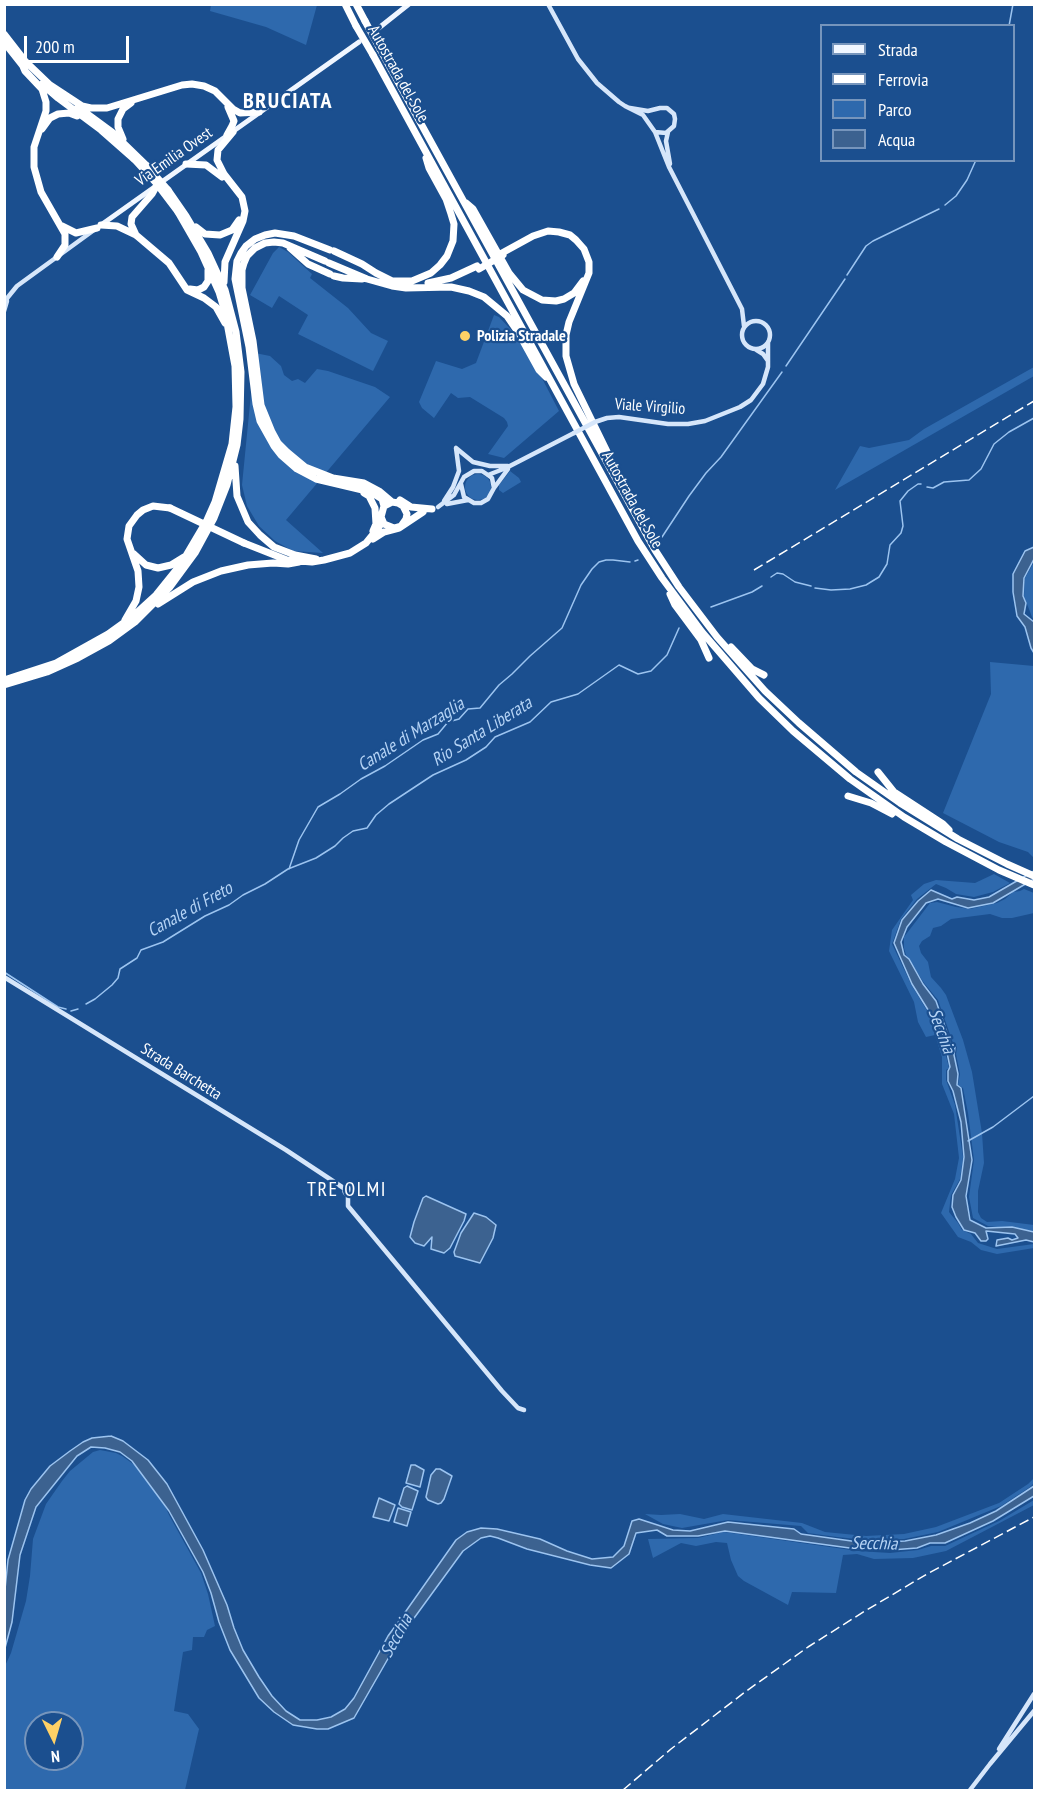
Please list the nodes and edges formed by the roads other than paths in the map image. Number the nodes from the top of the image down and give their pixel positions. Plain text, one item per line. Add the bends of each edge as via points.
1 (345, 4) edge
2 (356, 4) edge
3 (410, 4) edge
4 (549, 6) edge
5 (375, 31) dead end
6 (4, 33) edge
7 (4, 42) edge
8 (359, 42) dead end
9 (21, 63) junction
10 (47, 82) junction
11 (222, 97) junction
12 (139, 99) junction
13 (630, 108) junction
14 (654, 110) junction
15 (260, 112) junction
16 (649, 122) junction
17 (101, 130) junction
18 (233, 132) junction
19 (655, 132) junction
20 (668, 132) junction
21 (38, 133) junction
22 (224, 139) junction
23 (421, 144) junction
24 (130, 148) junction
25 (136, 157) junction
26 (186, 164) junction
27 (672, 173) junction
28 (157, 185) junction
29 (460, 197) junction
30 (181, 211) junction
31 (61, 225) junction
32 (98, 227) junction
33 (136, 236) junction
34 (287, 245) junction
35 (502, 254) junction
36 (57, 258) junction
37 (207, 265) junction
38 (478, 267) junction
39 (368, 279) junction
40 (392, 281) junction
41 (183, 284) junction
42 (424, 287) junction
43 (225, 290) junction
44 (6, 300) edge
45 (742, 309) junction
46 (4, 311) edge
47 (756, 320) junction
48 (744, 326) junction
49 (229, 332) junction
50 (768, 342) junction
51 (754, 349) junction
52 (768, 361) junction
53 (554, 385) junction
54 (234, 456) junction
55 (512, 465) junction
56 (488, 474) junction
57 (461, 484) junction
58 (356, 488) junction
59 (494, 488) junction
60 (381, 492) junction
61 (468, 500) junction
62 (392, 502) junction
63 (384, 506) junction
64 (630, 506) junction
65 (435, 508) junction
66 (421, 513) junction
67 (406, 514) junction
68 (382, 520) junction
69 (388, 527) junction
70 (369, 540) junction
71 (128, 546) junction
72 (188, 554) junction
73 (324, 560) junction
74 (299, 562) junction
75 (662, 578) junction
76 (148, 610) junction
77 (122, 624) junction
78 (717, 637) junction
79 (709, 658) dead end
80 (764, 675) dead end
81 (4, 680) edge
82 (4, 685) edge
83 (878, 772) dead end
84 (848, 796) dead end
85 (958, 839) junction
86 (946, 842) junction
87 (1035, 876) edge
88 (1035, 885) edge
89 (4, 977) edge
90 (524, 1410) dead end
91 (1035, 1694) edge
92 (1035, 1711) edge
93 (990, 1764) junction
94 (970, 1791) edge

1 - 23 highway, Autostrada del Sole, bridge
2 - 29 highway, Autostrada del Sole, bridge
3 - 5 main road
4 - 13 street via 584,67 605,91
6 - 10 highway
7 - 9 highway
8 - 15 main road, Via Emilia Ovest
9 - 17 highway via 50,92
9 - 21 highway via 46,98
10 - 12 highway via 91,108
10 - 24 highway
11 - 12 highway via 207,87 192,84
11 - 15 highway via 240,113
11 - 22 highway via 234,121
12 - 24 highway via 126,105 118,119 119,132
13 - 14 street
13 - 16 street
14 - 16 street
14 - 20 street via 663,108 674,114 675,124
15 - 18 main road, Via Emilia Ovest
16 - 19 street
17 - 21 highway via 75,115 62,113 50,118
17 - 25 highway
18 - 22 main road, Via Emilia Ovest
18 - 43 highway via 218,150 217,160 242,197 245,211 225,262
19 - 20 street
19 - 27 street
20 - 27 street via 666,146
21 - 31 highway via 33,156 35,174
22 - 26 main road, Via Emilia Ovest
23 - 40 highway via 451,214 453,241 447,256 431,273 412,281
23 - 53 highway, Autostrada del Sole
24 - 25 highway
25 - 30 highway, bridge
26 - 28 main road, Via Emilia Ovest
26 - 30 highway via 206,165 220,174 239,199 241,212 232,230 216,236 201,231
27 - 45 street
28 - 32 main road, Via Emilia Ovest
28 - 33 highway via 132,217
29 - 35 highway via 473,209 516,283 530,294 546,301 564,299 577,291 586,274 586,259 580,248 559,234 538,236
29 - 64 highway, Autostrada del Sole
30 - 37 highway
30 - 43 highway via 208,253
31 - 32 highway via 76,233
31 - 36 highway via 65,245
32 - 33 highway via 117,226
32 - 36 street, Via Emilia Ovest
33 - 41 highway via 169,263
34 - 39 highway
34 - 39 highway via 308,264 332,275
34 - 60 highway via 261,245 247,256 242,270 266,420 278,443 305,467 333,478 364,483
35 - 38 highway, bridge
35 - 64 highway via 542,232 555,231 573,237 586,253 589,273 569,322 566,356 574,384
36 - 44 street, Via Emilia Ovest via 17,286
37 - 41 highway via 209,278 204,287 195,290
37 - 49 highway
38 - 40 highway via 438,282 409,285
38 - 42 highway via 452,281
39 - 42 highway via 399,287
40 - 58 highway via 332,250 275,233 250,243 241,253 235,270 256,404 265,432 297,469 316,479
41 - 49 highway via 216,307
42 - 53 highway via 460,289 495,305 511,321 539,370
43 - 54 highway via 241,372
44 - 46 street, Via Emilia Ovest
45 - 47 street
45 - 48 street
47 - 48 street
47 - 50 street via 768,327
48 - 51 street via 742,339
49 - 72 highway via 236,380 232,444 216,502
50 - 51 street
50 - 52 street, Viale Virgilio
51 - 52 street
52 - 55 street, Viale Virgilio, bridge via 763,384 751,400 705,422 668,424 608,418
53 - 75 highway, Autostrada del Sole
54 - 73 highway via 237,496 248,522 274,547
54 - 76 highway via 220,503 204,538
55 - 56 street, Viale Virgilio
55 - 59 street, Viale Virgilio
55 - 65 street via 497,467 473,462 456,448 459,471 451,492
56 - 57 street via 470,472
56 - 59 street
57 - 61 street
57 - 65 street via 454,495
58 - 63 highway via 382,499
58 - 70 highway via 369,496 375,508 376,524
59 - 61 street via 485,501
60 - 62 highway
60 - 65 highway via 411,507
61 - 65 street
62 - 63 highway
62 - 67 highway via 401,504
63 - 68 highway
64 - 78 highway, Autostrada del Sole via 673,578
65 - 66 street
66 - 67 street
66 - 70 highway via 399,528
67 - 69 highway via 400,526
68 - 69 highway
68 - 70 highway
69 - 70 highway
70 - 73 highway via 350,553
71 - 72 highway via 136,558 152,567 166,567
71 - 74 highway, bridge via 127,533 137,515 153,506 170,507 244,543
71 - 77 highway via 138,571 139,587 136,601
72 - 77 highway via 156,595
73 - 74 highway
74 - 76 highway via 221,571 193,582
75 - 79 highway
75 - 86 highway, Autostrada del Sole via 730,666 793,731 850,779
76 - 82 highway via 78,658
77 - 81 highway via 56,663
78 - 80 highway
78 - 85 highway, Autostrada del Sole via 765,691 834,754 900,803
83 - 85 highway via 894,792 943,824
84 - 86 highway via 871,803 921,833
85 - 87 highway, Autostrada del Sole
86 - 88 highway, Autostrada del Sole
89 - 90 street, Strada Barchetta via 286,1150 347,1192 348,1206 502,1391
91 - 93 street
92 - 93 street
93 - 94 street

